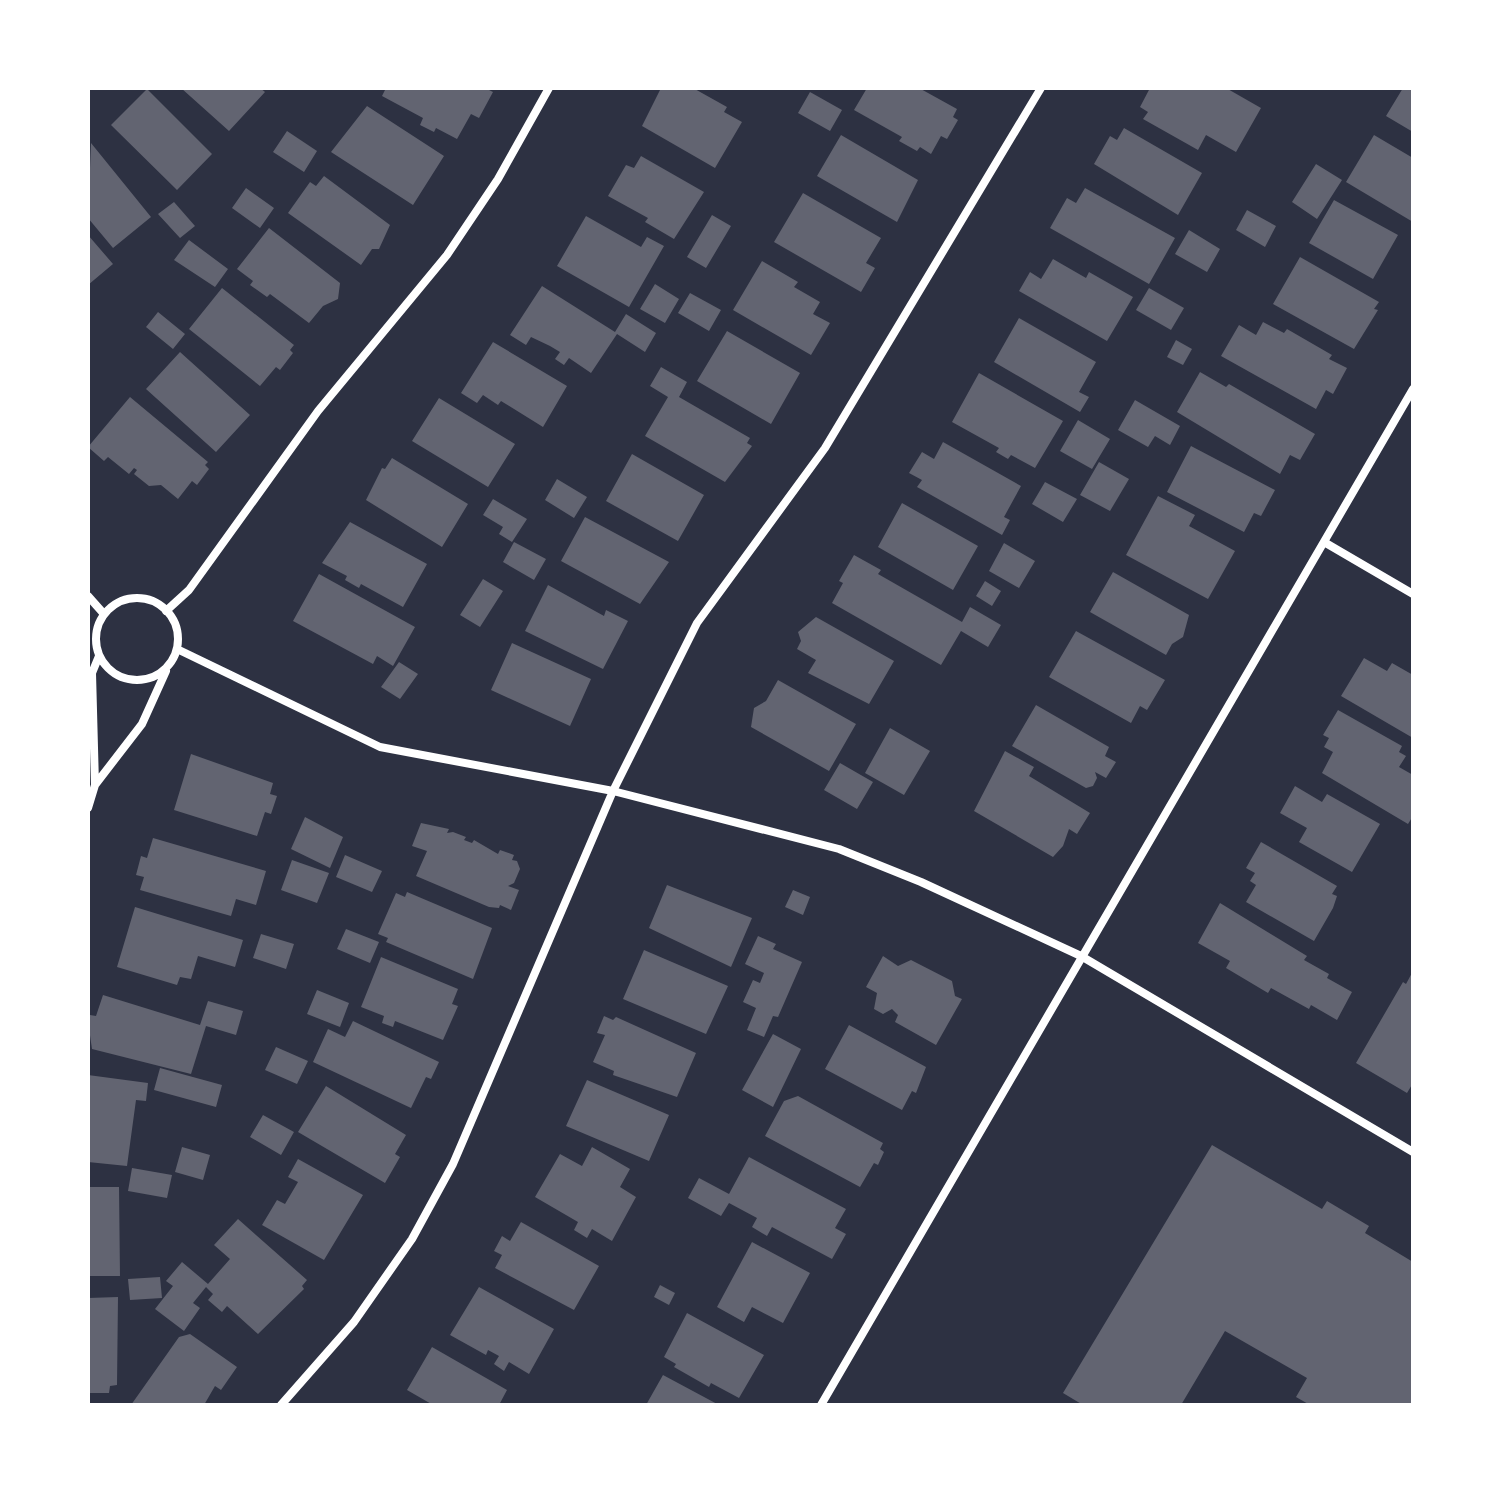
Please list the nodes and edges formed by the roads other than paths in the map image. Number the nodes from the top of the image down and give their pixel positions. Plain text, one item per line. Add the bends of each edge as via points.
1 (549, 88) edge
2 (1041, 88) edge
3 (1413, 389) edge
4 (1324, 542) junction
5 (1413, 594) edge
6 (88, 596) edge
7 (166, 611) junction
8 (104, 614) junction
9 (177, 649) junction
10 (99, 656) junction
11 (168, 666) junction
12 (95, 785) junction
13 (613, 791) junction
14 (88, 808) edge
15 (1081, 956) junction
16 (1413, 1152) edge
17 (281, 1405) edge
18 (821, 1405) edge

1 - 7 street via 447,255 318,411 189,590
2 - 13 street via 825,448 697,623
3 - 4 street
4 - 5 street
4 - 15 street
6 - 8 street
7 - 8 street via 149,600 129,599
7 - 9 street via 177,630
8 - 10 street via 96,634
9 - 11 street
9 - 13 street via 380,747
10 - 11 street via 121,677 142,680
10 - 12 street via 92,673
11 - 12 street via 142,724
12 - 14 street
13 - 15 street via 839,849
13 - 17 street via 453,1164 412,1239 354,1322
15 - 16 street
15 - 18 street

